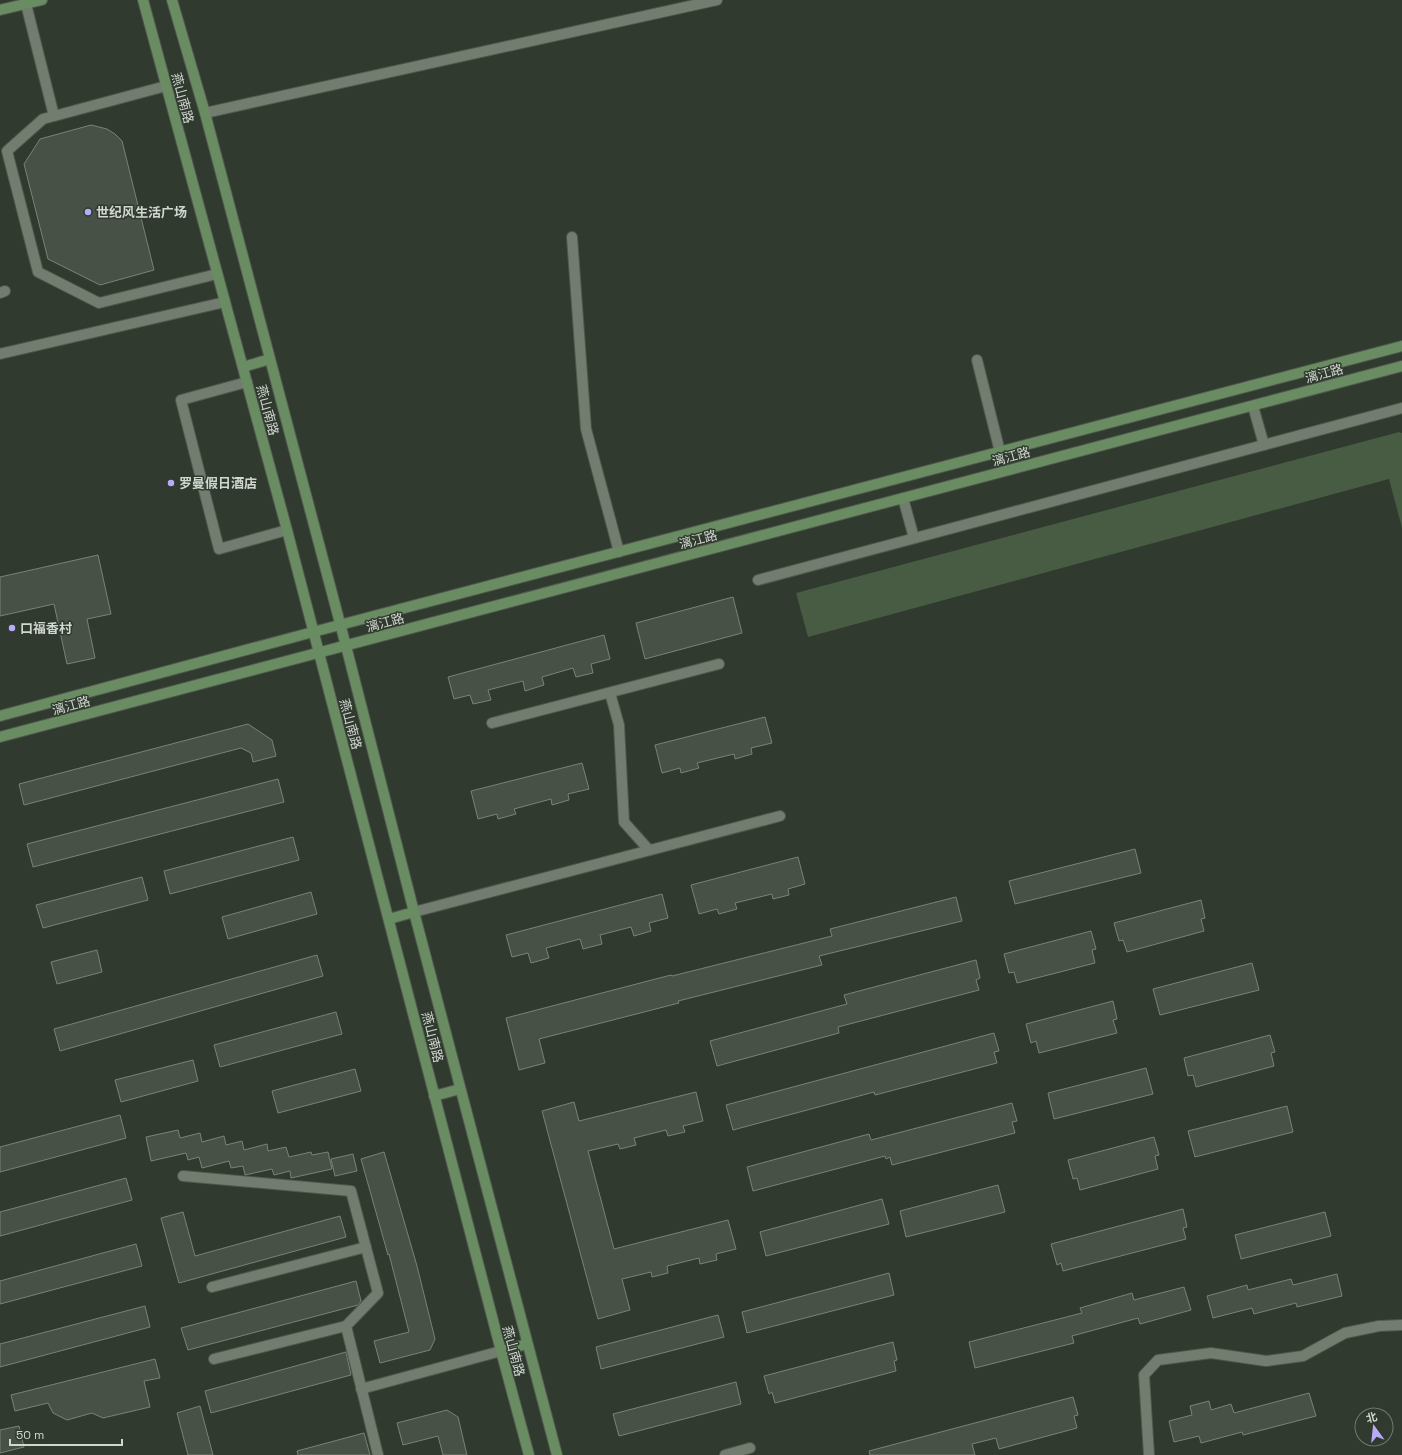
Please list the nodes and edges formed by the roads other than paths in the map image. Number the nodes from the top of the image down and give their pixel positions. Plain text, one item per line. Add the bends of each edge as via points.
1 (42, 0) edge
2 (143, 0) edge
3 (172, 0) edge
4 (717, 0) edge
5 (26, 4) junction
6 (0, 10) edge
7 (166, 86) junction
8 (204, 113) junction
9 (54, 116) junction
10 (572, 237) dead end
11 (217, 274) junction
12 (225, 302) junction
13 (1402, 346) edge
14 (0, 354) edge
15 (270, 360) junction
16 (976, 360) dead end
17 (1402, 366) edge
18 (242, 367) junction
19 (247, 382) junction
20 (1253, 406) junction
21 (1402, 408) edge
22 (1264, 445) junction
23 (1000, 452) junction
24 (903, 498) junction
25 (287, 530) junction
26 (914, 538) junction
27 (619, 552) junction
28 (758, 580) dead end
29 (340, 625) junction
30 (313, 632) junction
31 (346, 646) junction
32 (319, 652) junction
33 (719, 664) dead end
34 (610, 693) junction
35 (0, 716) edge
36 (492, 724) dead end
37 (0, 737) edge
38 (780, 816) dead end
39 (649, 850) junction
40 (414, 912) junction
41 (389, 919) junction
42 (460, 1090) junction
43 (434, 1096) junction
44 (183, 1176) dead end
45 (366, 1248) junction
46 (212, 1287) dead end
47 (1402, 1325) edge
48 (346, 1326) junction
49 (527, 1344) junction
50 (500, 1351) junction
51 (214, 1360) dead end
52 (361, 1389) junction
53 (750, 1448) dead end
54 (378, 1455) edge
55 (529, 1455) edge
56 (557, 1455) edge
57 (725, 1455) edge
58 (1149, 1455) edge

1 - 5 main road
2 - 7 main road, 燕山南路
3 - 8 main road, 燕山南路
4 - 8 street
5 - 6 main road
5 - 9 street
7 - 9 street
7 - 11 main road, 燕山南路
8 - 15 main road, 燕山南路
9 - 11 street via 43,119 7,151 38,272 99,303
10 - 27 street via 586,429
11 - 12 main road, 燕山南路
12 - 14 street
12 - 18 main road, 燕山南路
13 - 23 main road, 漓江路
15 - 18 main road
15 - 29 main road, 燕山南路
16 - 23 street
17 - 20 main road, 漓江路
18 - 19 main road, 燕山南路
19 - 25 main road, 燕山南路
19 - 25 street via 181,400 218,548
20 - 22 street
20 - 24 main road, 漓江路
21 - 22 street
22 - 26 street
23 - 27 main road, 漓江路
24 - 26 street
24 - 31 main road, 漓江路
25 - 30 main road, 燕山南路
26 - 28 street
27 - 29 main road, 漓江路
29 - 30 main road, 漓江路
29 - 31 main road, 燕山南路
30 - 32 main road, 燕山南路
30 - 35 main road, 漓江路
31 - 32 main road, 漓江路
31 - 40 main road, 燕山南路
32 - 37 main road, 漓江路
32 - 41 main road, 燕山南路
33 - 34 street
34 - 36 street
34 - 39 street via 619,725 624,822
38 - 39 street
39 - 40 street
40 - 41 main road
40 - 42 main road, 燕山南路
41 - 43 main road, 燕山南路
42 - 43 main road
42 - 49 main road, 燕山南路
43 - 50 main road, 燕山南路
44 - 45 street via 351,1191
45 - 46 street
45 - 48 street via 378,1293
47 - 58 street via 1379,1326 1345,1333 1303,1356 1266,1362 1211,1354 1158,1360 1144,1375
48 - 51 street
48 - 52 street
49 - 50 main road
49 - 56 main road, 燕山南路
50 - 52 street
50 - 55 main road, 燕山南路
52 - 54 street
53 - 57 street

